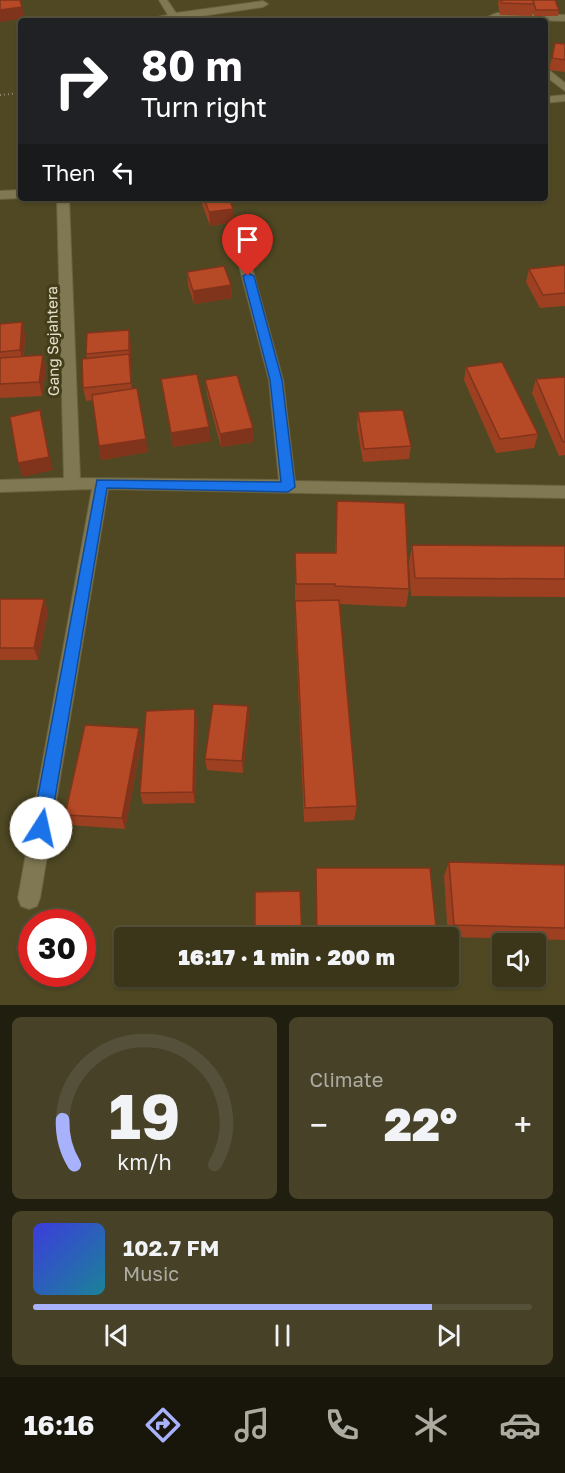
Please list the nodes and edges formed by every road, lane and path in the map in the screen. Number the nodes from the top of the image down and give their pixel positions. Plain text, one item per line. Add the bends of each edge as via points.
1 (163, 0) edge
2 (263, 4) dead end
3 (174, 16) junction
4 (161, 18) edge
5 (490, 18) edge
6 (565, 18) edge
7 (548, 73) edge
8 (565, 88) edge
9 (18, 93) edge
10 (0, 94) edge
11 (565, 98) edge
12 (548, 100) edge
13 (18, 194) edge
14 (0, 195) edge
15 (63, 201) edge
16 (237, 235) dead end
17 (72, 483) junction
18 (101, 483) junction
19 (0, 486) edge
20 (288, 487) junction
21 (565, 492) edge
22 (29, 898) dead end

1 - 3 street
2 - 3 street
3 - 4 street
5 - 6 street
7 - 8 street
9 - 10 path
11 - 12 street
13 - 14 street
15 - 17 street, Gang Sejahtera
16 - 20 street via 276,380
17 - 18 street
17 - 19 street
18 - 20 street
18 - 22 street
20 - 21 street

